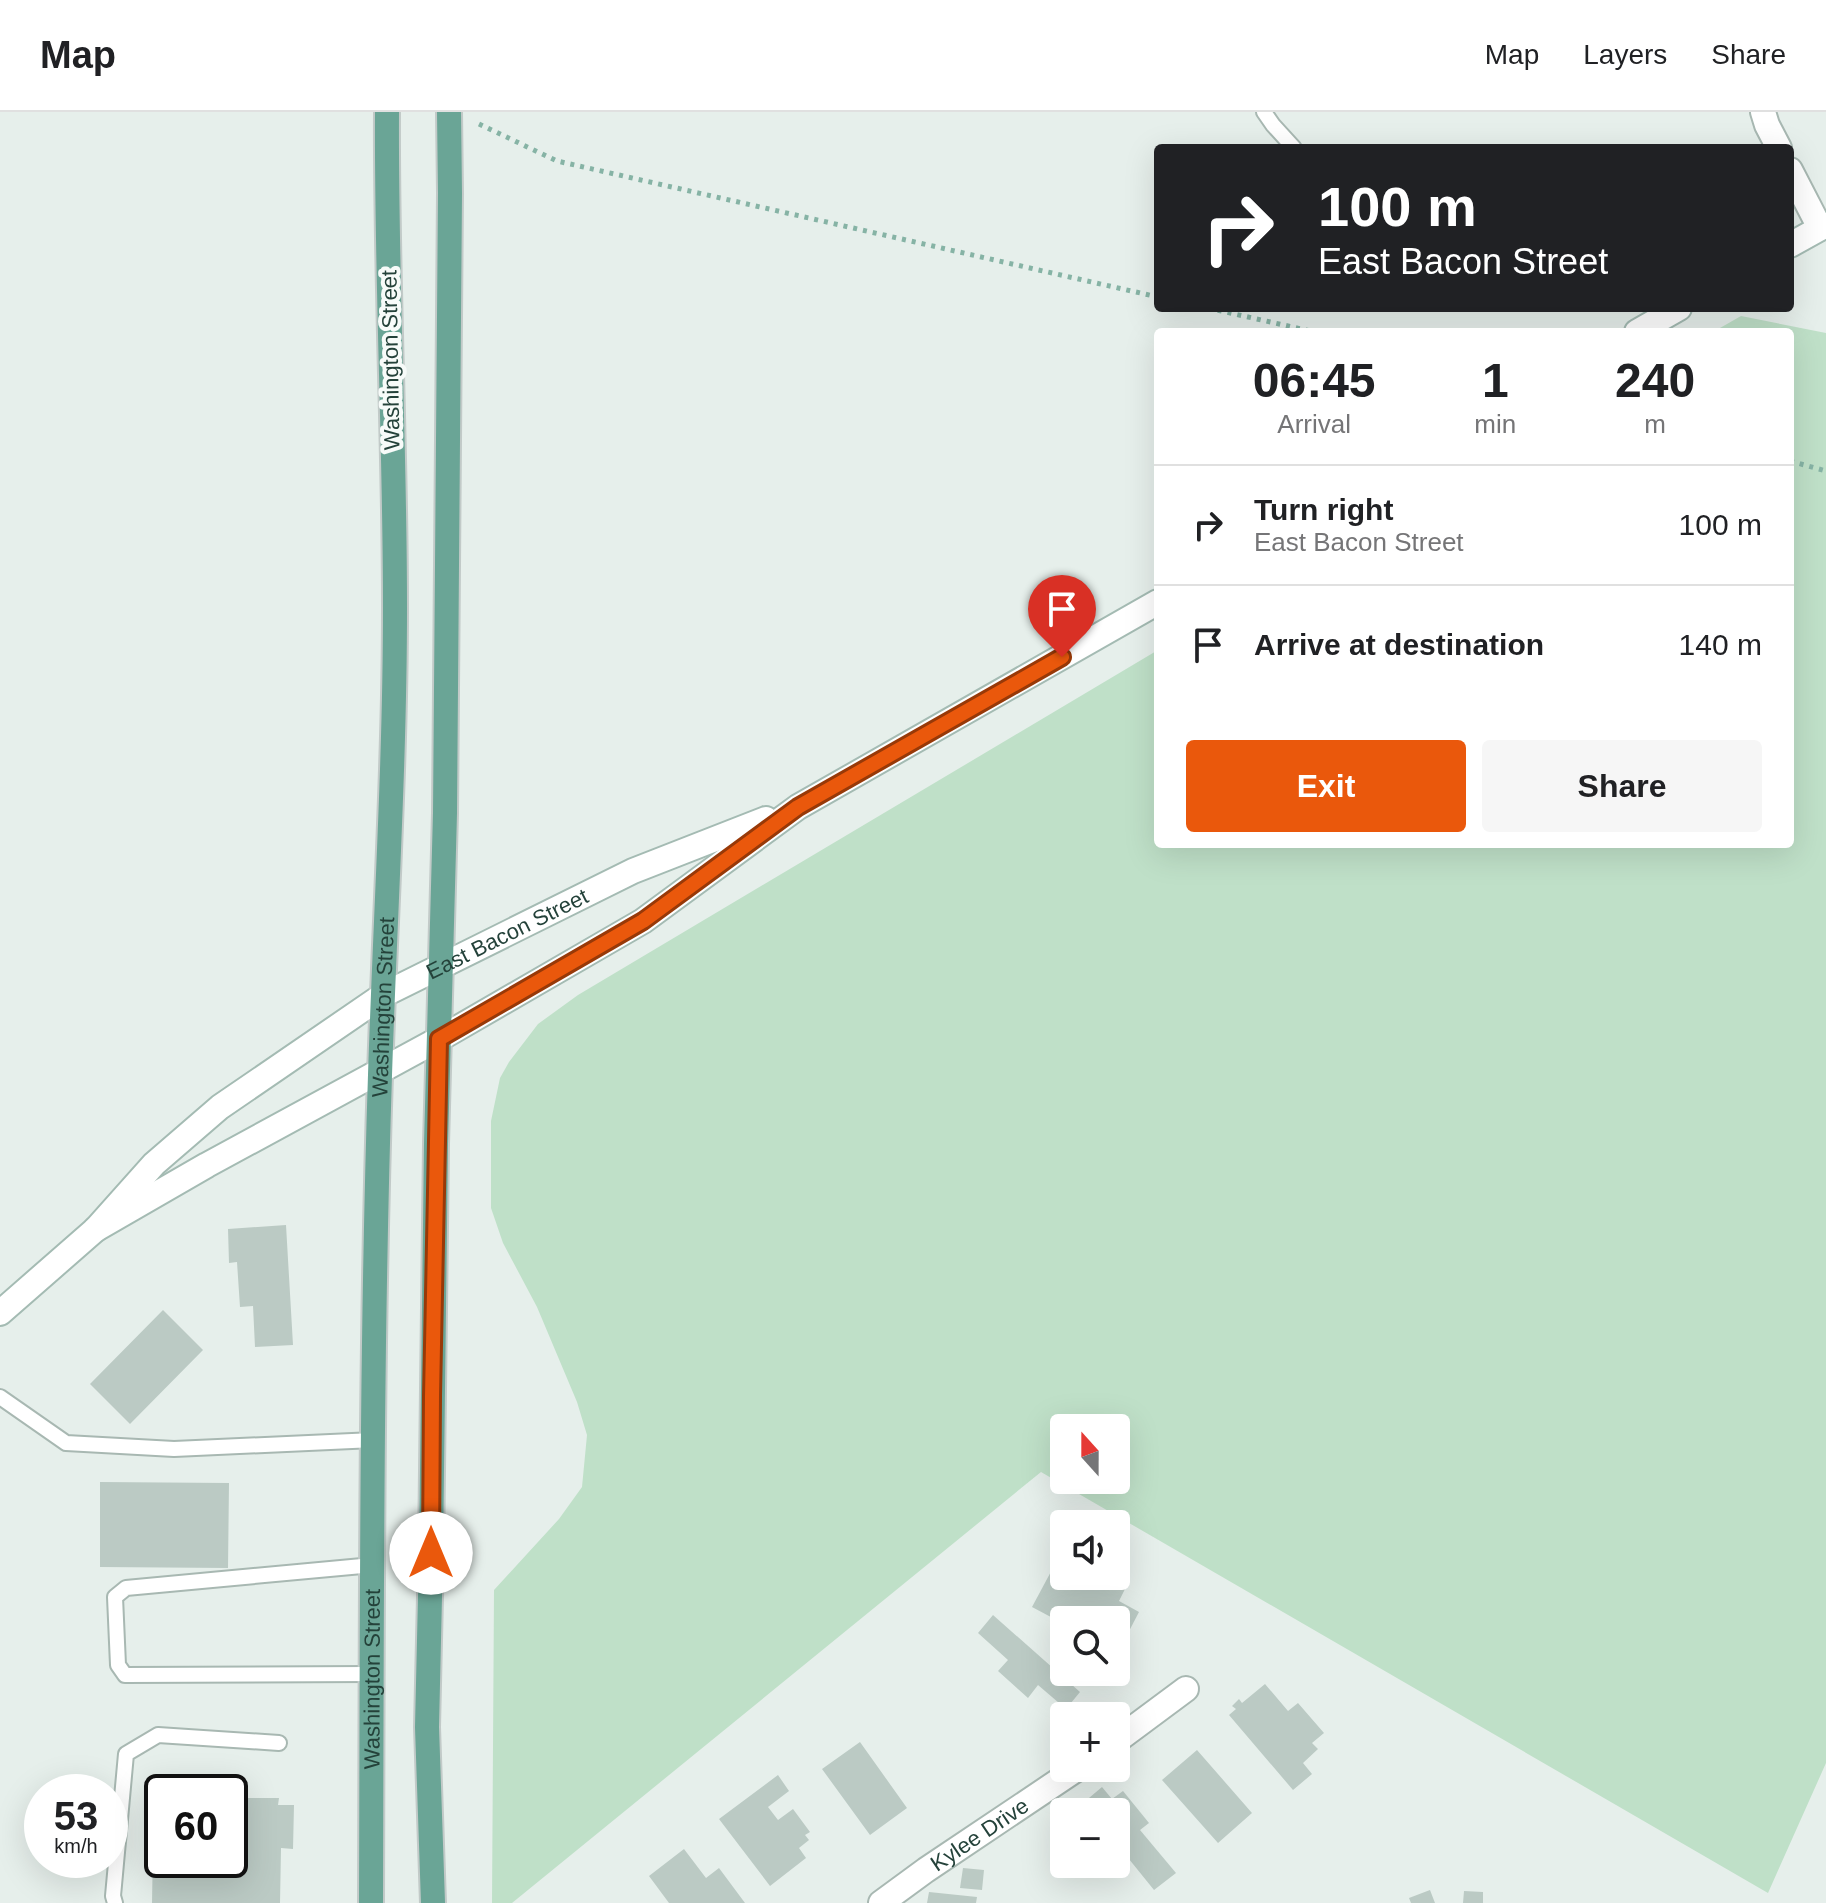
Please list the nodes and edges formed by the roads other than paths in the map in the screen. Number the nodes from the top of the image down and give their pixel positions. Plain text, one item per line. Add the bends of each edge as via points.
1 (387, 112) edge
2 (1264, 112) edge
3 (1763, 112) edge
4 (458, 115) edge
5 (1293, 144) edge
6 (1777, 144) edge
7 (1794, 177) edge
8 (1823, 227) edge
9 (1794, 243) edge
10 (1672, 312) edge
11 (1644, 328) edge
12 (1154, 604) edge
13 (798, 807) junction
14 (441, 965) junction
15 (385, 994) junction
16 (439, 1039) junction
17 (380, 1071) junction
18 (96, 1229) junction
19 (0, 1313) edge
20 (0, 1397) edge
21 (374, 1440) junction
22 (373, 1565) junction
23 (371, 1674) junction
24 (1186, 1689) dead end
25 (1130, 1731) edge
26 (279, 1743) dead end
27 (1057, 1782) edge
28 (115, 1903) edge
29 (371, 1903) edge
30 (433, 1903) edge
31 (881, 1903) edge

1 - 15 main road, Washington Street via 395,608
2 - 5 lane
3 - 6 main road
4 - 14 main road via 450,193
7 - 8 main road
8 - 9 main road
10 - 11 main road
12 - 13 main road, East Bacon Street
13 - 14 main road, East Bacon Street via 633,871
13 - 16 main road, East Bacon Street via 643,921
14 - 15 main road, East Bacon Street
14 - 16 main road
15 - 17 main road, Washington Street
15 - 18 main road, East Bacon Street via 220,1107 154,1164
16 - 17 main road, East Bacon Street
16 - 30 main road via 427,1727
17 - 18 main road, East Bacon Street
17 - 21 main road, Washington Street
18 - 19 main road, East Bacon Street
20 - 21 lane via 66,1443 174,1449
21 - 22 main road, Washington Street
22 - 23 main road, Washington Street
22 - 23 lane via 126,1588 115,1597 118,1665 125,1675
23 - 29 main road, Washington Street
24 - 25 main road
26 - 28 lane via 158,1735 126,1754
27 - 31 main road, Kylee Drive

